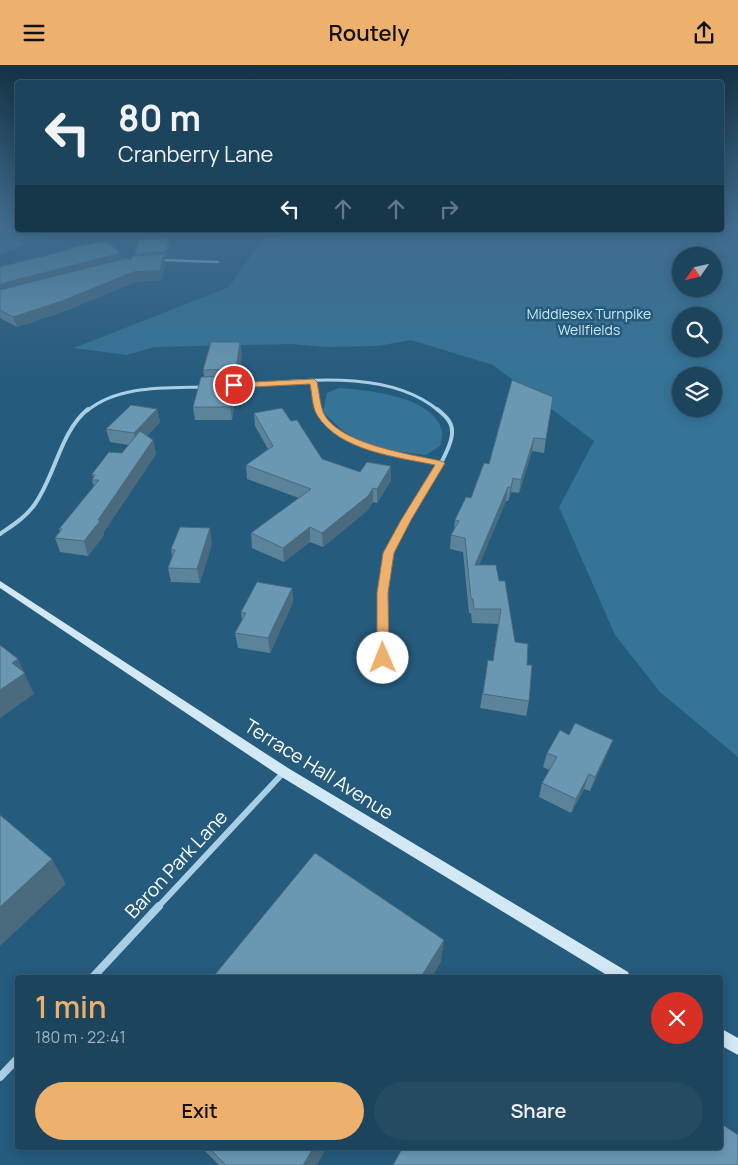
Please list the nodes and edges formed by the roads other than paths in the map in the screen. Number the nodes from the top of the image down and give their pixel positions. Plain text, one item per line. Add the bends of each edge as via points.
1 (314, 382) junction
2 (214, 386) edge
3 (224, 386) edge
4 (441, 463) junction
5 (0, 534) edge
6 (0, 584) edge
7 (383, 658) dead end
8 (284, 772) junction
9 (94, 975) edge
10 (620, 975) edge
11 (723, 1038) edge
12 (738, 1047) edge
13 (15, 1061) edge
14 (0, 1077) edge

1 - 3 street
1 - 4 street via 319,413 345,437 374,449
1 - 4 street via 361,381 385,385 430,402 447,417 453,429 450,446
2 - 5 street via 139,391 113,397 80,415 71,427 43,492 26,515
4 - 7 street via 388,553 383,593
6 - 8 main road, Terrace Hall Avenue
8 - 9 street, Baron Park Lane
8 - 10 main road, Terrace Hall Avenue
11 - 12 main road
13 - 14 street

